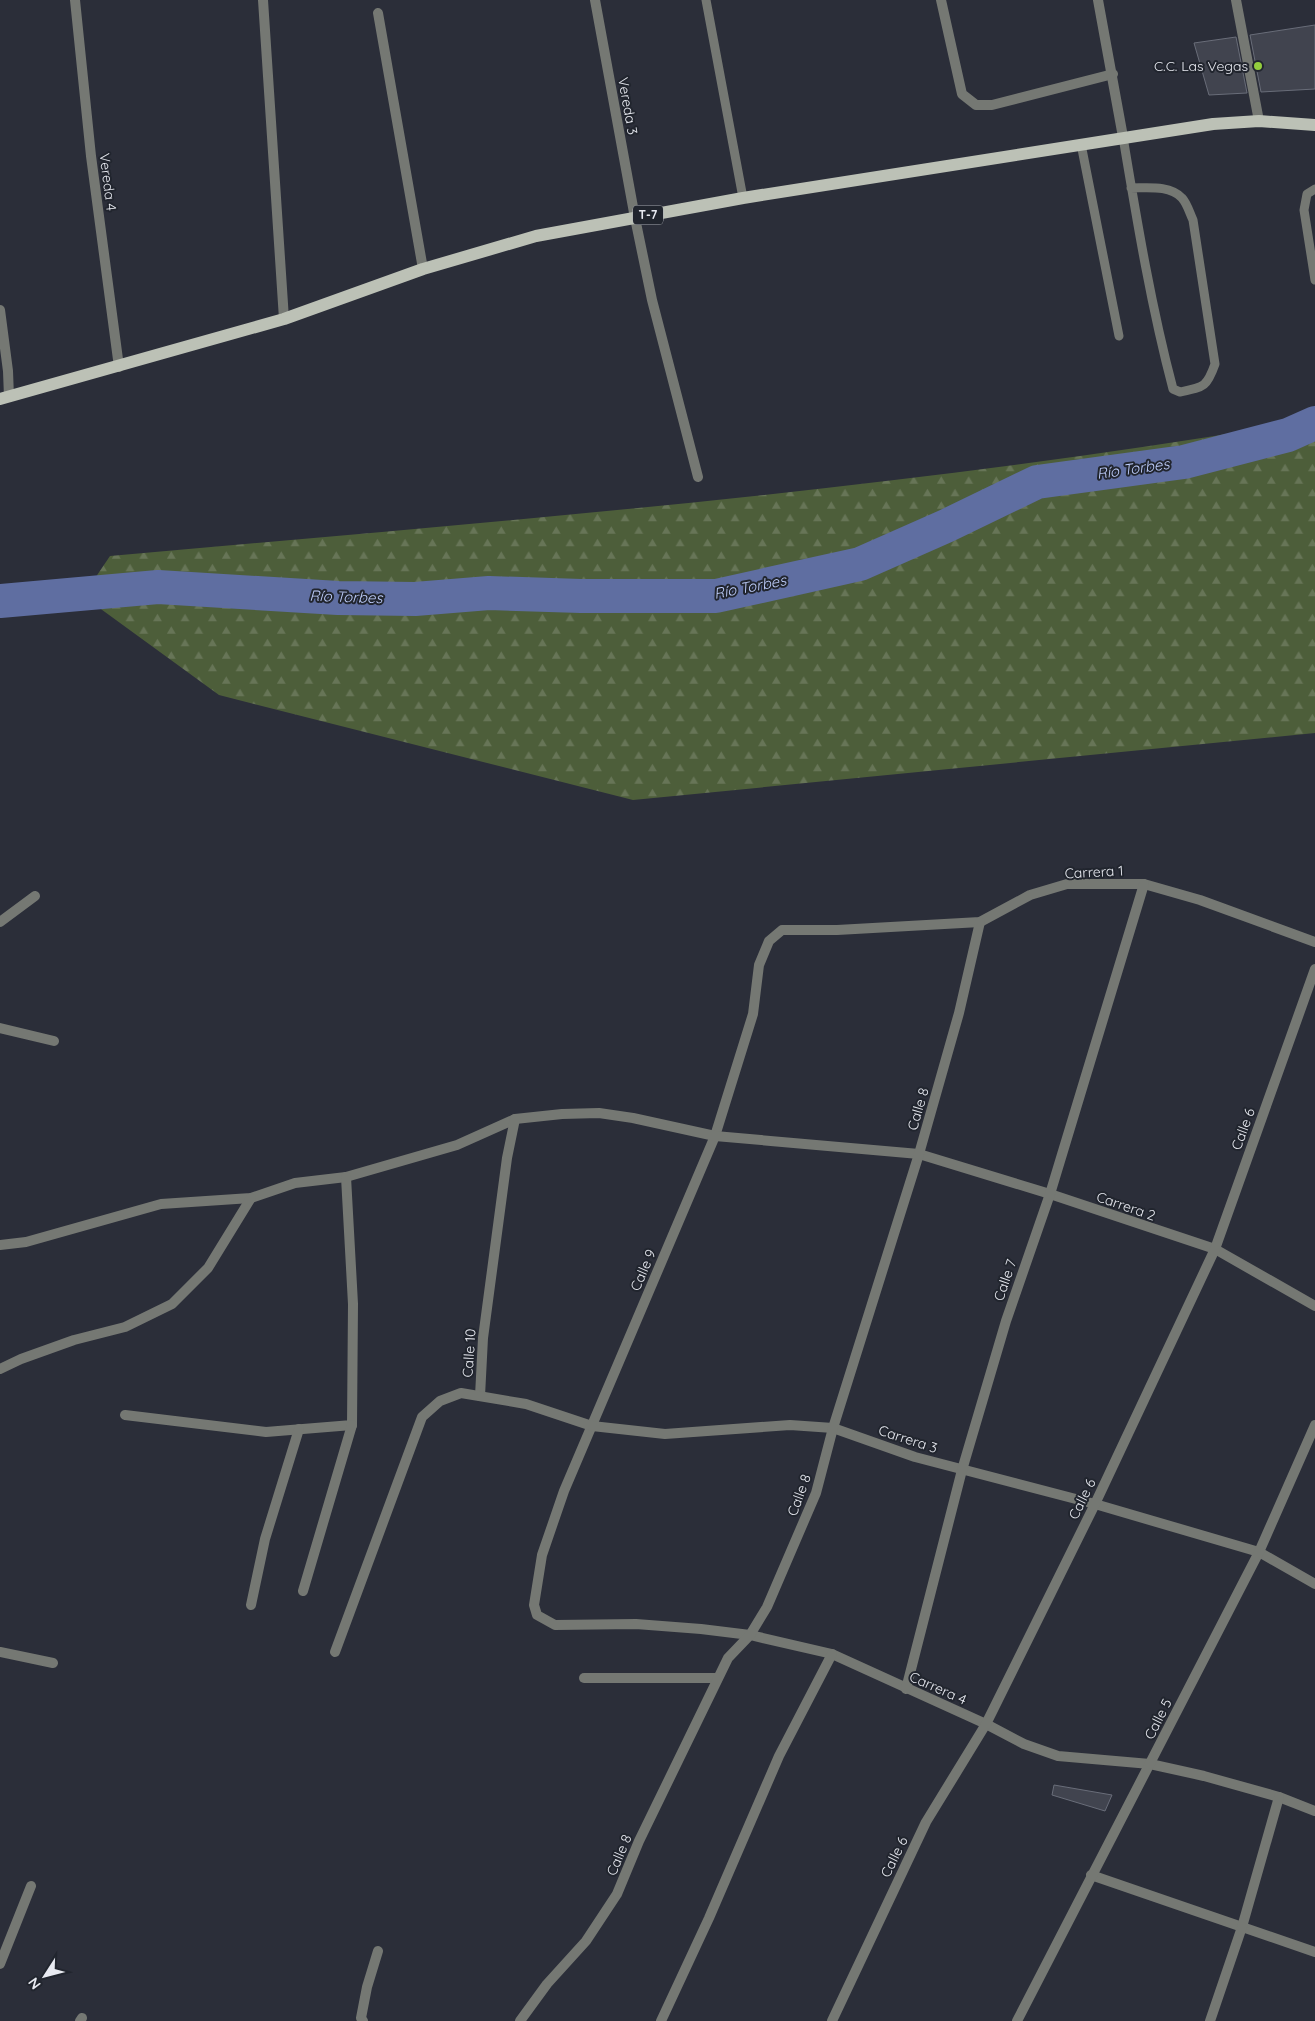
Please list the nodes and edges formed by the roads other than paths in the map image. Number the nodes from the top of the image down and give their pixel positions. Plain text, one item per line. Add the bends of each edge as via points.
1 (75, 0) edge
2 (263, 0) edge
3 (595, 0) edge
4 (706, 0) edge
5 (941, 0) edge
6 (1098, 0) edge
7 (1236, 0) edge
8 (378, 13) dead end
9 (1113, 74) junction
10 (1259, 121) junction
11 (1315, 125) edge
12 (1124, 137) junction
13 (1081, 144) junction
14 (1132, 188) junction
15 (1315, 189) edge
16 (743, 198) junction
17 (635, 218) junction
18 (423, 270) junction
19 (1315, 280) edge
20 (0, 310) edge
21 (284, 319) junction
22 (1119, 336) dead end
23 (119, 367) junction
24 (4, 398) edge
25 (698, 477) dead end
26 (1144, 884) junction
27 (35, 896) dead end
28 (0, 922) edge
29 (980, 922) junction
30 (782, 930) joint
31 (1315, 942) edge
32 (1315, 969) edge
33 (0, 1028) edge
34 (54, 1041) dead end
35 (515, 1119) junction
36 (715, 1136) junction
37 (919, 1154) junction
38 (346, 1177) junction
39 (1050, 1194) junction
40 (251, 1198) junction
41 (0, 1245) edge
42 (1215, 1249) junction
43 (1315, 1306) edge
44 (0, 1370) edge
45 (480, 1396) junction
46 (125, 1415) dead end
47 (352, 1425) junction
48 (1315, 1425) edge
49 (592, 1426) junction
50 (833, 1428) junction
51 (299, 1429) junction
52 (962, 1470) junction
53 (1095, 1504) junction
54 (1259, 1552) junction
55 (1315, 1584) edge
56 (303, 1591) dead end
57 (251, 1605) dead end
58 (545, 1621) joint
59 (750, 1636) junction
60 (0, 1652) edge
61 (335, 1652) dead end
62 (832, 1654) junction
63 (53, 1663) dead end
64 (584, 1678) dead end
65 (717, 1678) junction
66 (906, 1689) junction
67 (986, 1724) junction
68 (1150, 1764) junction
69 (1279, 1797) junction
70 (1315, 1811) edge
71 (1091, 1875) junction
72 (31, 1886) dead end
73 (1242, 1927) junction
74 (378, 1951) dead end
75 (1315, 1952) edge
76 (0, 1964) edge
77 (363, 2021) edge
78 (520, 2021) edge
79 (661, 2021) edge
80 (832, 2021) edge
81 (1017, 2021) edge
82 (1210, 2021) edge

1 - 23 street, Vereda 4 via 91,156
2 - 21 street
3 - 17 street, Vereda 3
4 - 16 lane
5 - 9 street via 962,94 976,105 992,105
6 - 9 street
7 - 10 street
8 - 18 street
9 - 12 street
10 - 11 main road, T-7
10 - 12 main road, T-7
12 - 13 main road, T-7
12 - 14 lane
13 - 16 main road, T-7
13 - 22 lane
14 - 14 lane via 1153,305 1173,388 1180,392 1199,388 1210,380 1215,364 1193,220 1182,198 1172,192 1157,187
15 - 19 lane via 1307,194 1304,210
16 - 17 main road, T-7
17 - 18 main road, T-7 via 536,236
17 - 25 street, Vereda 3 via 652,300
18 - 21 main road, T-7
20 - 24 street via 8,370
21 - 23 main road, T-7
23 - 24 main road, T-7
26 - 29 street, Carrera 1 via 1068,884 1030,895
26 - 31 street, Carrera 1 via 1200,900
26 - 39 street, Calle 7
27 - 28 street
29 - 30 street, Carrera 1
29 - 37 street, Calle 8 via 959,1013
30 - 36 street, Calle 9 via 769,941 759,965 753,1014
32 - 42 street, Calle 6
33 - 34 street
35 - 36 street, Carrera 2 via 599,1113
35 - 38 street, Carrera 2 via 456,1146
35 - 45 street, Calle 10 via 483,1338
36 - 37 street, Carrera 2
36 - 49 street, Calle 9
37 - 39 street, Carrera 2
37 - 50 street, Calle 8
38 - 40 street, Carrera 2 via 295,1183
38 - 47 street via 353,1304
39 - 42 street, Carrera 2
39 - 52 street, Calle 7 via 1006,1321
40 - 41 street, Carrera 2 via 161,1204 26,1242
40 - 44 street via 208,1268 172,1304 125,1328 74,1340
42 - 43 street, Carrera 2
42 - 53 street, Calle 6
45 - 49 street, Carrera 3 via 526,1404
45 - 61 street, Calle 10 via 461,1393 440,1401 422,1417
46 - 51 street via 266,1432
47 - 51 street
47 - 56 street
48 - 54 street, Calle 5
49 - 50 street, Carrera 3 via 665,1434 790,1426
49 - 58 street, Calle 9 via 564,1491 542,1555 534,1605 537,1616
50 - 52 street, Carrera 3
50 - 59 street, Calle 8 via 816,1493 771,1598
51 - 57 street via 265,1539
52 - 53 street, Carrera 3
52 - 66 street, Calle 7
53 - 54 street, Carrera 3
53 - 67 street, Calle 6
54 - 55 street, Carrera 3
54 - 68 street, Calle 5
58 - 59 street, Carrera 4 via 555,1625 636,1624
59 - 62 street, Carrera 4
59 - 65 street, Calle 8 via 728,1658
60 - 63 street
62 - 66 street, Carrera 4
62 - 79 street via 779,1756
64 - 65 street
65 - 78 street, Calle 8 via 617,1894 586,1941
66 - 67 street, Carrera 4
67 - 68 street, Carrera 4 via 1024,1744 1058,1756
67 - 80 street, Calle 6 via 926,1822
68 - 69 street, Carrera 4
68 - 71 street, Calle 5
69 - 70 street, Carrera 4
69 - 73 street
71 - 73 street
71 - 81 street, Calle 5
72 - 76 street
73 - 75 street
73 - 82 street
74 - 77 street via 367,1987

